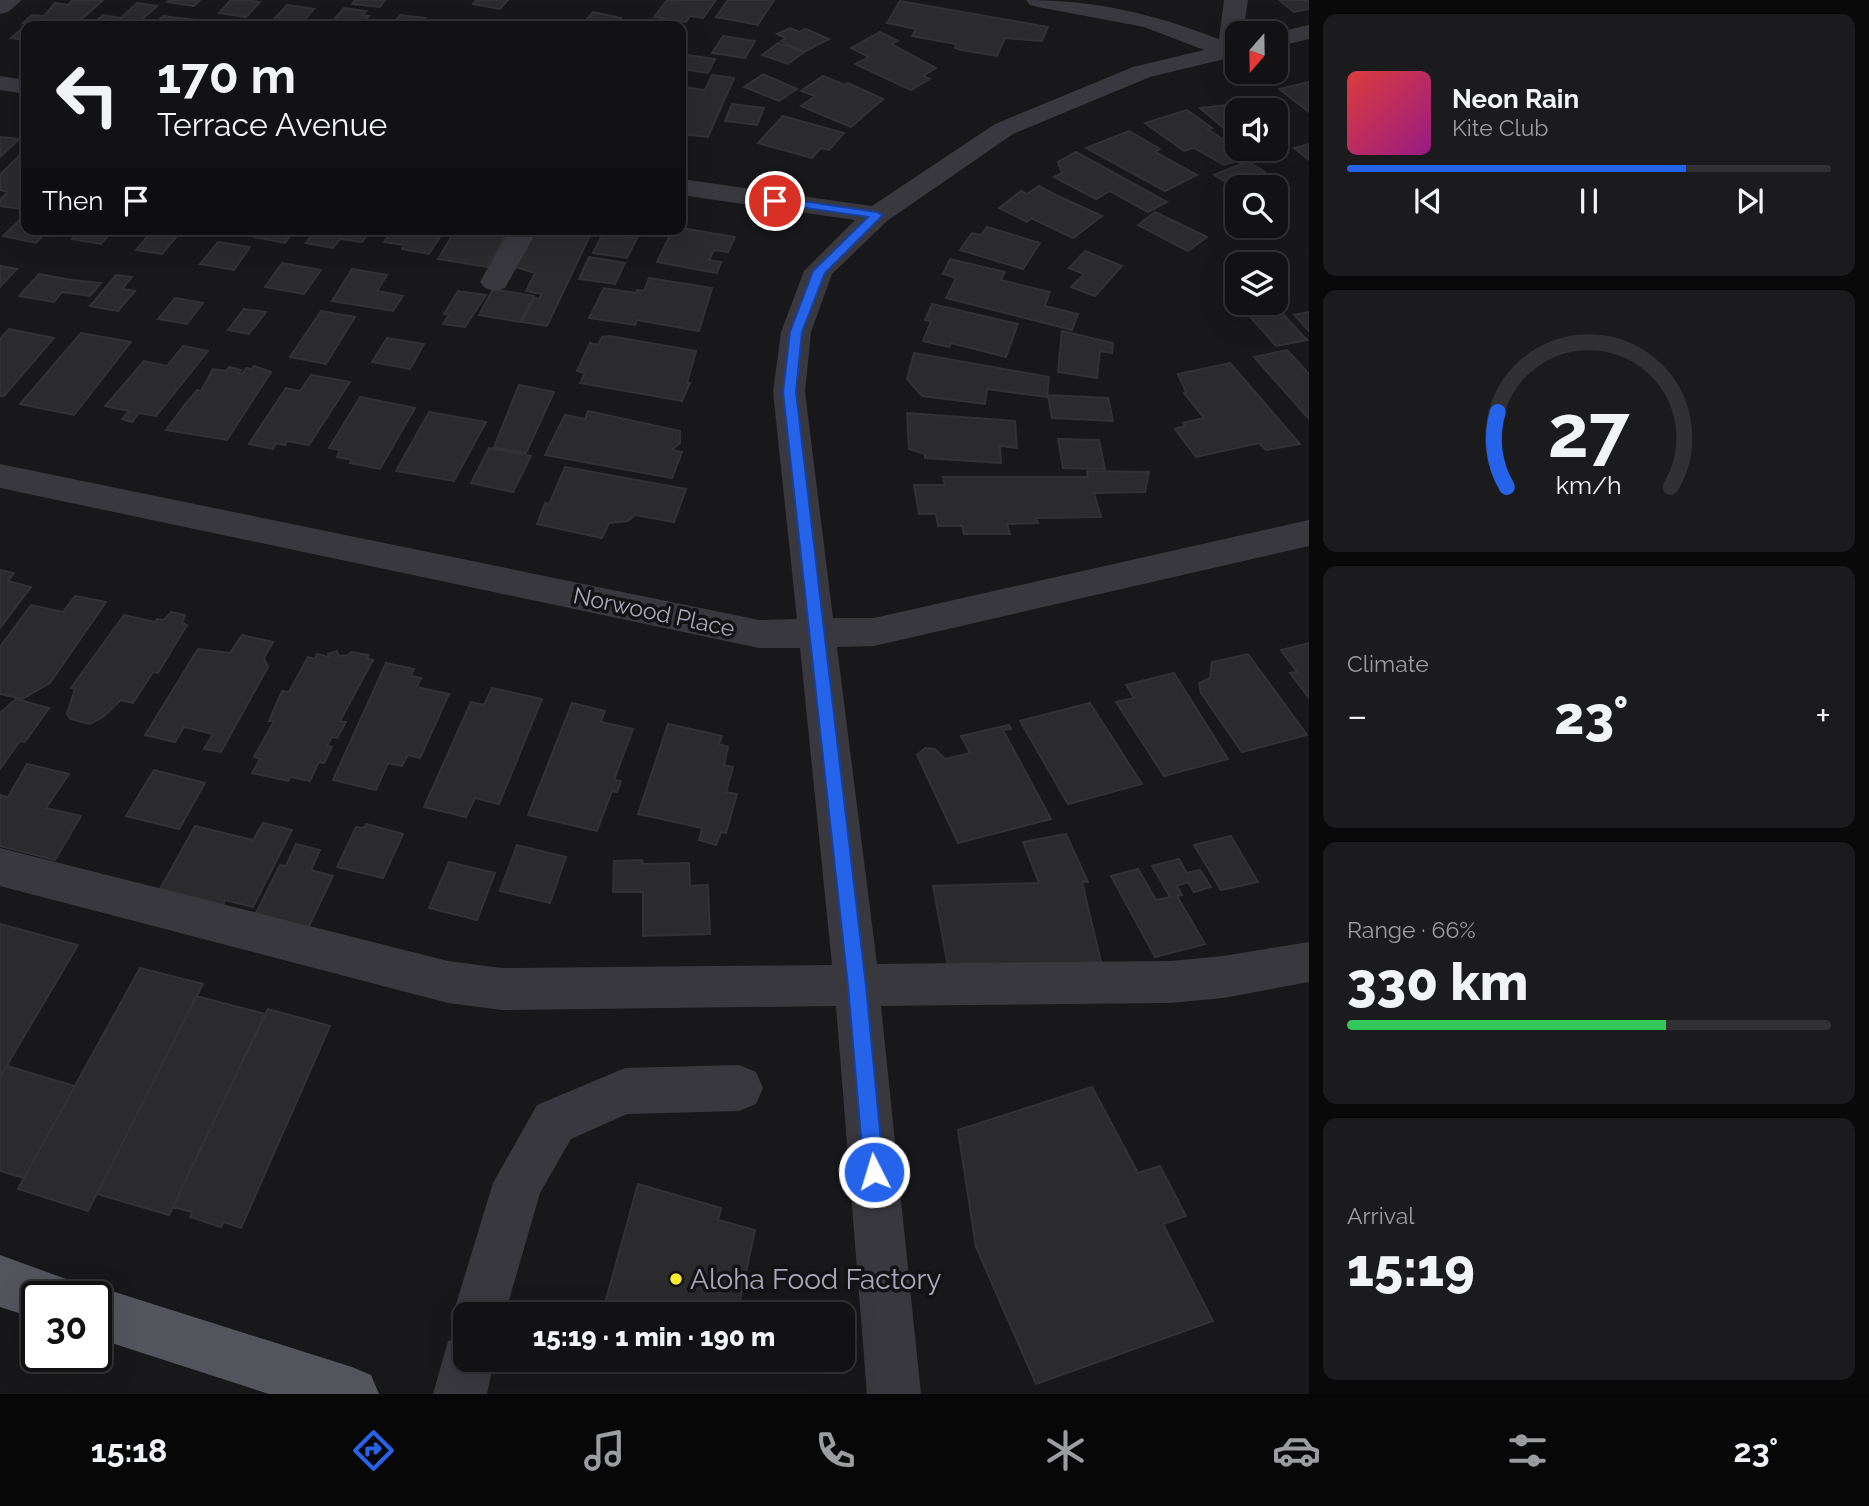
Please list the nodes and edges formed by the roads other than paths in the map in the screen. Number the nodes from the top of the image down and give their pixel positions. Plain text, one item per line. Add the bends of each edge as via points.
1 (10, 0) edge
2 (1038, 0) edge
3 (1237, 0) edge
4 (0, 7) edge
5 (1235, 21) edge
6 (1309, 32) edge
7 (1288, 37) edge
8 (1225, 47) edge
9 (1225, 52) edge
10 (0, 83) edge
11 (21, 86) edge
12 (686, 188) edge
13 (877, 215) junction
14 (521, 235) edge
15 (495, 282) dead end
16 (0, 476) edge
17 (1309, 533) edge
18 (817, 633) junction
19 (0, 867) edge
20 (1309, 962) edge
21 (857, 986) junction
22 (739, 1088) dead end
23 (0, 1281) edge
24 (21, 1288) edge
25 (483, 1302) edge
26 (112, 1317) edge
27 (465, 1372) edge
28 (352, 1394) edge
29 (460, 1394) edge
30 (894, 1394) edge

1 - 4 street
2 - 8 street via 1139,19
3 - 5 street
6 - 7 street
9 - 13 street via 1142,72 1003,129
10 - 11 street
12 - 13 street
13 - 18 street via 819,271 796,332 789,392
14 - 15 street
16 - 18 street, Norwood Place via 759,634
17 - 18 street, Norwood Place via 874,632
18 - 21 street
19 - 21 street via 448,982 557,990
20 - 21 street via 1171,982
21 - 30 street
22 - 25 street via 625,1091 554,1122 518,1183
23 - 24 main road
26 - 28 main road
27 - 29 street

